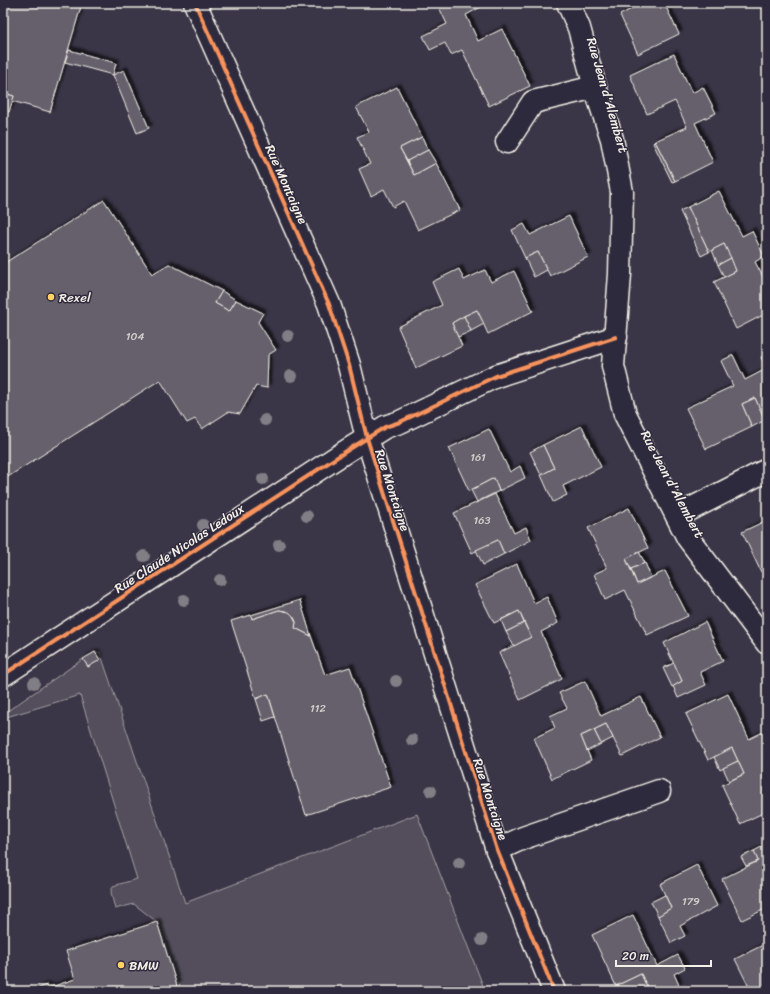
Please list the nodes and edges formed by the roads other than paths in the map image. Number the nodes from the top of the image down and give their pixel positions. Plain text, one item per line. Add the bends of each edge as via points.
1 (195, 3) edge
2 (568, 3) edge
3 (595, 87) junction
4 (507, 142) dead end
5 (616, 337) junction
6 (367, 438) junction
7 (767, 470) edge
8 (677, 516) junction
9 (767, 642) edge
10 (3, 675) edge
11 (659, 791) dead end
12 (497, 850) junction
13 (554, 991) edge

1 - 6 street, Rue Montaigne via 329,304 349,365
2 - 3 street, Rue Jean d'Alembert via 579,28
3 - 4 street, Rue Jean d'Alembert via 533,102
3 - 5 street, Rue Jean d'Alembert via 612,139 622,192
5 - 6 street via 496,376
5 - 8 street, Rue Jean d'Alembert via 613,366 625,414
6 - 10 street, Rue Claude Nicolas Ledoux
6 - 12 street, Rue Montaigne
7 - 8 street, Rue Jean d'Alembert
8 - 9 street, Rue Jean d'Alembert via 688,538
11 - 12 street, Rue Montaigne via 523,838
12 - 13 street, Rue Montaigne

